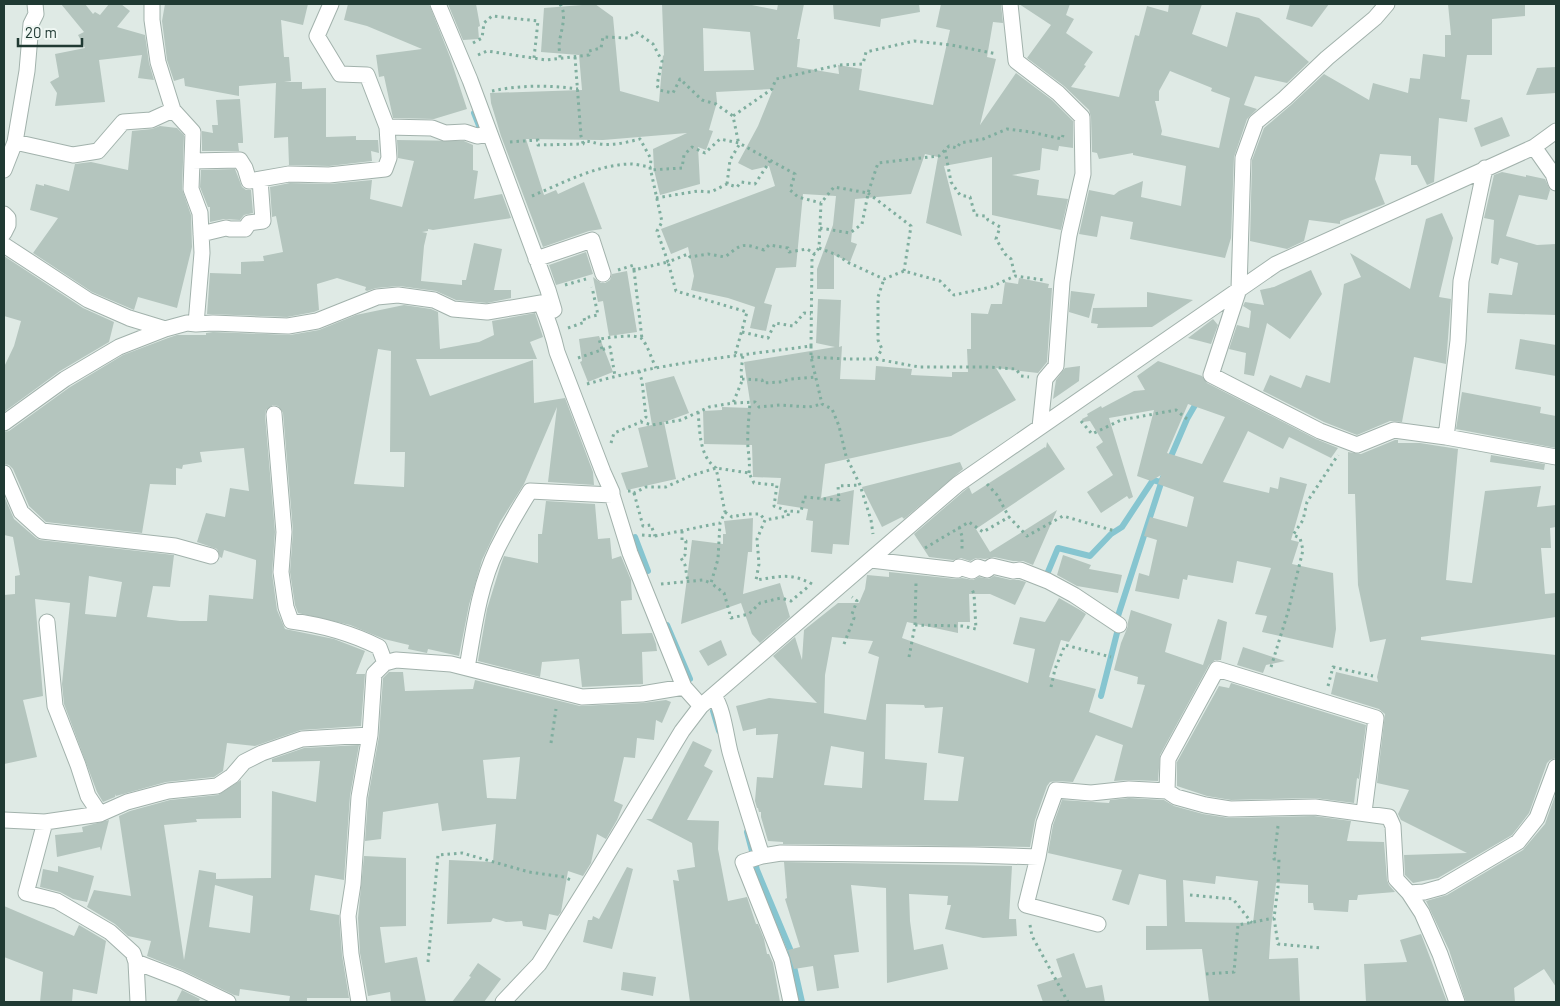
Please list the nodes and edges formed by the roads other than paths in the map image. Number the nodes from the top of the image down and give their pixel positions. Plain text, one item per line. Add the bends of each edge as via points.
1 (35, 4) edge
2 (152, 4) edge
3 (330, 4) edge
4 (438, 4) edge
5 (1010, 4) edge
6 (1387, 4) edge
7 (174, 110) junction
8 (387, 127) junction
9 (1556, 131) edge
10 (487, 138) junction
11 (15, 142) junction
12 (1534, 147) junction
13 (192, 161) junction
14 (1485, 168) junction
15 (4, 170) edge
16 (260, 179) junction
17 (1556, 183) edge
18 (4, 214) edge
19 (4, 232) edge
20 (201, 234) junction
21 (4, 245) edge
22 (536, 258) junction
23 (596, 276) road end
24 (1239, 289) junction
25 (546, 313) junction
26 (196, 324) junction
27 (165, 329) junction
28 (274, 414) dead end
29 (4, 422) edge
30 (1040, 427) junction
31 (1446, 437) junction
32 (1556, 457) edge
33 (4, 473) edge
34 (612, 494) junction
35 (211, 556) dead end
36 (875, 557) junction
37 (47, 622) dead end
38 (1119, 625) dead end
39 (385, 663) junction
40 (467, 668) junction
41 (684, 687) junction
42 (714, 696) junction
43 (701, 706) junction
44 (370, 735) junction
45 (1556, 767) edge
46 (1167, 791) junction
47 (1364, 812) junction
48 (100, 814) junction
49 (4, 820) edge
50 (45, 822) junction
51 (1038, 857) junction
52 (756, 858) junction
53 (1409, 893) junction
54 (1098, 924) dead end
55 (136, 962) junction
56 (138, 1002) edge
57 (228, 1002) edge
58 (359, 1002) edge
59 (502, 1002) edge
60 (791, 1002) edge
61 (1457, 1002) edge

1 - 11 street
2 - 7 street via 158,62
3 - 8 street via 317,36 340,74 367,75
4 - 10 street via 475,94
5 - 30 street via 1016,61 1058,93 1082,117 1082,174 1062,282 1056,366 1045,379
6 - 24 street via 1256,122 1243,158
7 - 11 street via 152,120 123,122 98,151 73,155
7 - 13 street via 193,132
8 - 10 street via 432,128
8 - 16 street via 389,158 385,169 289,174
9 - 12 street
10 - 22 street
11 - 15 street
12 - 14 street
12 - 17 street via 1554,174
13 - 16 street via 240,160 249,181
13 - 20 street via 191,189 200,213
14 - 24 street via 1276,264
14 - 31 street via 1461,281 1458,341
16 - 20 street via 263,221 249,223 244,229 226,228
18 - 19 street via 8,225
20 - 26 street
21 - 27 street via 88,300
22 - 23 street via 592,240
22 - 25 street via 554,310
24 - 30 street
24 - 31 street via 1211,375 1357,445 1394,430
25 - 26 street via 540,303 487,312 453,309 434,300 398,295 377,297 317,322 288,326
25 - 34 street via 557,352
26 - 27 street
27 - 29 street via 119,347 65,379
28 - 39 street via 284,532 281,572 291,620 328,627 364,639 379,647
30 - 36 street via 958,484
31 - 32 street
33 - 35 street via 21,512 42,531 175,546
34 - 40 street via 530,491 497,550 484,582
34 - 41 street via 623,534
36 - 38 street via 957,570 972,571 978,567 986,570 992,566 1020,570 1074,595
36 - 42 street
37 - 48 street via 55,706 88,796
39 - 40 street via 396,660
39 - 44 street via 374,674
40 - 41 street via 582,697 642,694
41 - 43 street
42 - 43 street
42 - 52 street via 720,704
43 - 59 street via 682,731 539,964
44 - 48 street via 302,739 244,762 217,786 168,792 127,802
44 - 58 street via 359,797 348,916
45 - 53 street via 1537,818 1518,842 1442,887
46 - 47 street via 1176,797 1230,809 1315,807
46 - 47 street via 1168,759 1218,669 1376,718
46 - 51 street via 1129,789 1091,793 1056,790 1044,823
47 - 53 street via 1389,817 1393,826 1396,879
48 - 50 street
49 - 50 street
50 - 55 street via 26,893 57,901 110,932 133,953
51 - 52 street via 782,853
51 - 54 street via 1026,905
52 - 60 street via 743,862 782,960
53 - 61 street via 1422,913
55 - 56 street
55 - 57 street

